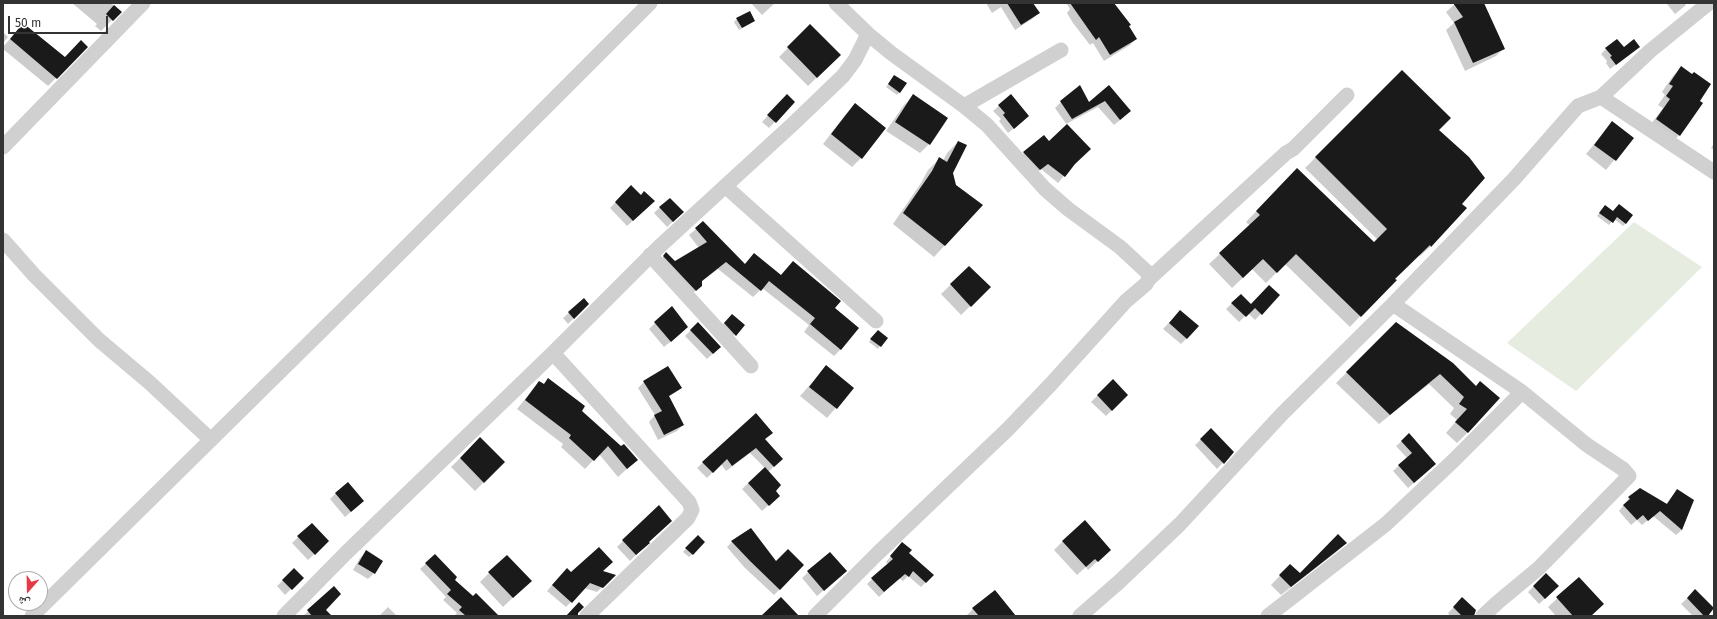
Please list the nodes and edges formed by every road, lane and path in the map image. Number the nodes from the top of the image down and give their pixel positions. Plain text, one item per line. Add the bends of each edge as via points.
1 (143, 3) edge
2 (650, 3) edge
3 (836, 3) edge
4 (1709, 3) edge
5 (868, 34) junction
6 (1061, 50) dead end
7 (1348, 95) dead end
8 (1600, 97) junction
9 (964, 106) junction
10 (3, 147) edge
11 (1714, 172) edge
12 (725, 186) junction
13 (3, 240) edge
14 (650, 255) junction
15 (1150, 279) junction
16 (1393, 304) junction
17 (876, 321) dead end
18 (553, 353) junction
19 (750, 366) dead end
20 (1522, 392) junction
21 (211, 440) junction
22 (32, 616) edge
23 (284, 616) edge
24 (587, 616) edge
25 (815, 616) edge
26 (1080, 616) edge
27 (1268, 616) edge
28 (1483, 616) edge

1 - 10 street
2 - 21 street
3 - 5 street
4 - 8 street via 1650,51
5 - 9 street
5 - 12 street via 855,60 843,76
6 - 9 street
7 - 15 street via 1293,149
8 - 11 street
8 - 16 street via 1578,106 1514,179
9 - 15 street via 992,130 1045,189 1120,247 1148,273
12 - 14 street
12 - 17 street
13 - 21 street via 99,340
14 - 18 street
14 - 19 street
15 - 25 street via 1126,301 1008,429
16 - 20 street
16 - 26 street via 1282,414 1180,524
18 - 23 street
18 - 24 street via 689,502 692,510 688,518
20 - 27 street via 1386,524
20 - 28 street via 1629,476 1539,568
21 - 22 street

